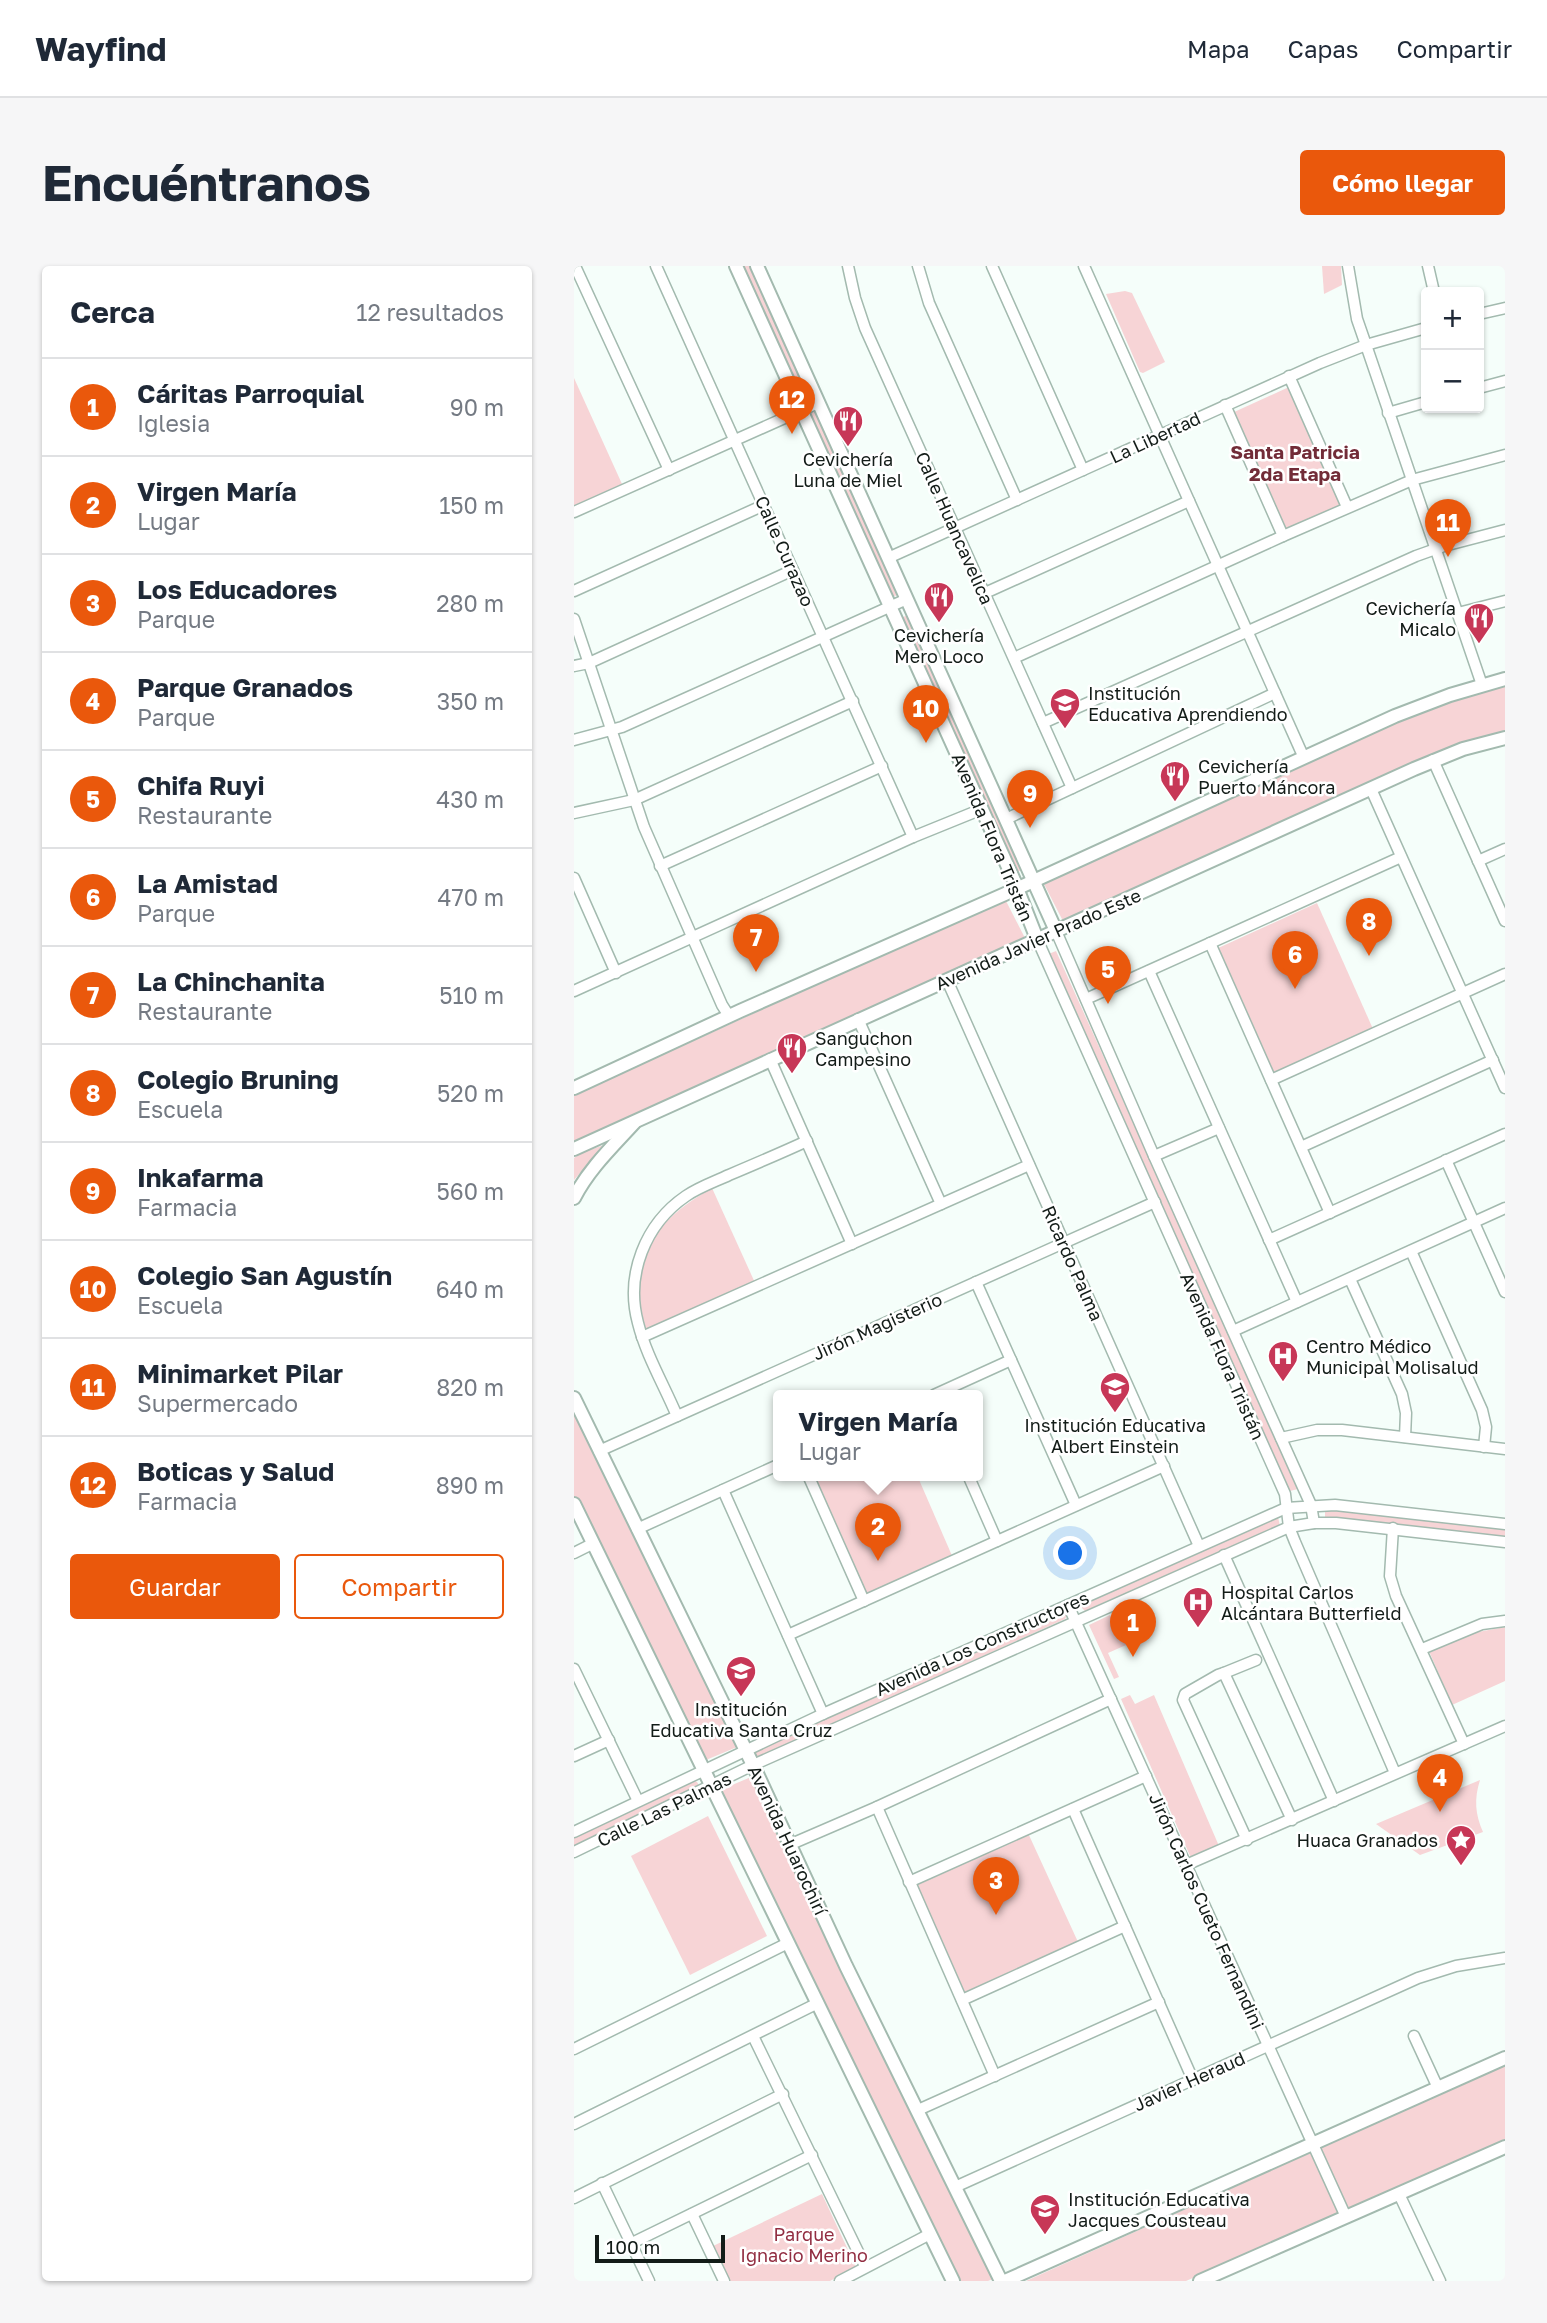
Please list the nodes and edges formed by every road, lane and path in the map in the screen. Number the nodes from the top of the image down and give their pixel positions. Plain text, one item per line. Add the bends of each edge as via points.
1 (575, 266) edge
2 (656, 266) edge
3 (736, 266) edge
4 (757, 266) edge
5 (848, 266) edge
6 (919, 266) edge
7 (992, 266) edge
8 (1084, 266) edge
9 (1348, 266) edge
10 (1428, 266) edge
11 (1433, 287) edge
12 (1505, 307) edge
13 (1484, 313) edge
14 (1421, 329) edge
15 (1366, 345) junction
16 (1289, 376) junction
17 (1505, 381) edge
18 (1484, 387) edge
19 (818, 403) junction
20 (1421, 403) edge
21 (1225, 405) junction
22 (802, 411) junction
23 (1388, 413) junction
24 (1159, 435) junction
25 (734, 440) junction
26 (1505, 455) edge
27 (669, 470) junction
28 (1083, 470) junction
29 (1412, 480) junction
30 (1017, 500) junction
31 (1189, 501) junction
32 (764, 505) junction
33 (1347, 507) junction
34 (574, 512) edge
35 (955, 529) junction
36 (1505, 530) edge
37 (1283, 536) junction
38 (1435, 549) junction
39 (888, 558) junction
40 (1219, 566) junction
41 (793, 570) junction
42 (574, 591) edge
43 (985, 593) junction
44 (907, 599) junction
45 (1505, 601) edge
46 (890, 606) junction
47 (1458, 614) junction
48 (574, 619) edge
49 (1247, 631) junction
50 (823, 636) junction
51 (1014, 658) junction
52 (589, 663) junction
53 (574, 666) edge
54 (1505, 679) edge
55 (1482, 685) junction
56 (1275, 693) junction
57 (853, 701) junction
58 (1043, 723) junction
59 (611, 731) junction
60 (1505, 738) edge
61 (574, 740) edge
62 (1304, 758) junction
63 (1433, 760) junction
64 (882, 766) junction
65 (1072, 788) junction
66 (1371, 789) junction
67 (634, 800) junction
68 (982, 809) junction
69 (574, 813) edge
70 (1006, 819) junction
71 (913, 837) junction
72 (1505, 849) edge
73 (1401, 857) junction
74 (1478, 861) junction
75 (660, 866) junction
76 (574, 877) edge
77 (1034, 881) junction
78 (1017, 889) junction
79 (1505, 921) edge
80 (1056, 931) junction
81 (692, 937) junction
82 (1037, 939) junction
83 (1210, 943) junction
84 (1149, 971) junction
85 (616, 973) junction
86 (1505, 974) edge
87 (947, 980) junction
88 (574, 991) edge
89 (1463, 993) junction
90 (1086, 999) junction
91 (729, 1016) junction
92 (858, 1019) junction
93 (770, 1059) junction
94 (1493, 1060) junction
95 (1271, 1080) junction
96 (574, 1086) edge
97 (1505, 1088) edge
98 (639, 1117) junction
99 (1219, 1128) junction
100 (1505, 1134) edge
101 (807, 1141) junction
102 (1301, 1147) junction
103 (574, 1149) edge
104 (1154, 1156) junction
105 (1446, 1160) junction
106 (1029, 1165) junction
107 (574, 1198) edge
108 (1154, 1202) junction
109 (941, 1204) junction
110 (1505, 1208) edge
111 (1330, 1213) junction
112 (1474, 1223) junction
113 (1269, 1240) junction
114 (1064, 1242) junction
115 (852, 1244) junction
116 (1411, 1251) junction
117 (1350, 1279) junction
118 (976, 1282) junction
119 (1505, 1292) edge
120 (1297, 1302) junction
121 (1233, 1331) junction
122 (642, 1337) junction
123 (1011, 1360) junction
124 (945, 1390) edge
125 (574, 1398) edge
126 (677, 1416) junction
127 (1405, 1437) junction
128 (1281, 1438) junction
129 (1484, 1447) junction
130 (1505, 1449) edge
131 (599, 1451) junction
132 (1164, 1466) junction
133 (773, 1467) edge
134 (811, 1481) edge
135 (971, 1481) edge
136 (723, 1490) junction
137 (574, 1504) edge
138 (1076, 1505) junction
139 (1311, 1505) junction
140 (1286, 1508) junction
141 (1314, 1523) junction
142 (1505, 1524) edge
143 (1289, 1527) junction
144 (1393, 1528) junction
145 (637, 1529) junction
146 (997, 1541) junction
147 (1505, 1542) edge
148 (592, 1544) junction
149 (1199, 1546) junction
150 (574, 1552) edge
151 (1224, 1555) junction
152 (864, 1601) junction
153 (1068, 1605) junction
154 (1076, 1621) junction
155 (1505, 1621) edge
156 (788, 1635) junction
157 (1422, 1649) junction
158 (1256, 1660) dead end
159 (1224, 1673) junction
160 (575, 1676) edge
161 (1111, 1699) junction
162 (823, 1714) junction
163 (1505, 1726) edge
164 (609, 1740) junction
165 (1464, 1744) junction
166 (746, 1750) junction
167 (574, 1756) edge
168 (753, 1765) junction
169 (702, 1769) junction
170 (1395, 1773) junction
171 (1146, 1776) junction
172 (710, 1785) junction
173 (638, 1801) junction
174 (1335, 1801) junction
175 (877, 1807) junction
176 (1073, 1810) junction
177 (1292, 1820) junction
178 (574, 1832) edge
179 (1247, 1840) junction
180 (789, 1845) junction
181 (574, 1852) edge
182 (1186, 1865) junction
183 (909, 1882) junction
184 (1125, 1926) junction
185 (788, 1943) junction
186 (1505, 1958) edge
187 (962, 2000) junction
188 (1159, 2002) junction
189 (818, 2003) junction
190 (753, 2036) junction
191 (1413, 2036) dead end
192 (1268, 2046) junction
193 (574, 2049) edge
194 (1505, 2059) edge
195 (995, 2076) junction
196 (1193, 2080) junction
197 (1438, 2088) junction
198 (783, 2094) junction
199 (918, 2110) junction
200 (574, 2124) edge
201 (1312, 2144) junction
202 (1505, 2147) edge
203 (812, 2155) junction
204 (602, 2183) junction
205 (955, 2187) junction
206 (1399, 2194) junction
207 (574, 2198) edge
208 (692, 2214) junction
209 (1346, 2217) junction
210 (930, 2234) junction
211 (632, 2243) junction
212 (865, 2266) junction
213 (649, 2281) edge
214 (724, 2281) edge
215 (839, 2281) edge
216 (953, 2281) edge
217 (1003, 2281) edge
218 (1200, 2281) edge
219 (1440, 2281) edge

1 - 27 street
2 - 25 street, Calle Curazao
3 - 22 main road, Avenida Flora Tristán
4 - 19 main road, Avenida Flora Tristán
5 - 35 street, Calle Huancavelica via 865,328
6 - 30 street via 929,303
7 - 28 street
8 - 24 street
9 - 15 street
10 - 11 street
12 - 13 street
14 - 15 street, La Libertad
15 - 16 street, La Libertad
15 - 23 street
16 - 21 street, La Libertad
16 - 33 street
17 - 18 street
19 - 22 street
19 - 39 main road, Avenida Flora Tristán
20 - 23 street
21 - 24 street, La Libertad
21 - 37 street
22 - 25 street
22 - 46 main road, Avenida Flora Tristán
23 - 29 street
24 - 28 street, La Libertad
24 - 31 street
25 - 27 street
25 - 32 street, Calle Curazao
26 - 29 street
27 - 34 street
28 - 30 street, La Libertad
29 - 33 street
29 - 38 street
30 - 35 street, La Libertad
31 - 40 street
31 - 43 street
32 - 41 street, Calle Curazao
32 - 42 street
33 - 37 street
35 - 39 street, La Libertad
35 - 43 street, Calle Huancavelica
36 - 38 street
37 - 40 street
38 - 47 street
38 - 49 street
39 - 44 main road, Avenida Flora Tristán
40 - 49 street
40 - 51 street
41 - 50 street, Calle Curazao
41 - 52 street
43 - 51 street, Calle Huancavelica
44 - 46 street
44 - 70 main road, Avenida Flora Tristán
45 - 47 street
46 - 50 street
46 - 68 main road, Avenida Flora Tristán
47 - 55 street
48 - 52 street
49 - 56 street
49 - 58 street
50 - 57 street, Calle Curazao
50 - 59 street
51 - 58 street, Calle Huancavelica
52 - 53 street
52 - 59 street
54 - 55 main road
55 - 62 main road via 1411,709
56 - 62 street
56 - 65 street
57 - 64 street, Calle Curazao
57 - 67 street
58 - 65 street, Calle Huancavelica
59 - 61 street
59 - 67 street
60 - 63 main road, Avenida Javier Prado Este
62 - 77 main road
63 - 66 main road, Avenida Javier Prado Este
63 - 74 street
64 - 71 street, Calle Curazao
64 - 75 street
65 - 70 street
66 - 73 street
66 - 80 main road, Avenida Javier Prado Este
67 - 69 street
67 - 75 street
68 - 71 street
68 - 78 main road, Avenida Flora Tristán
70 - 77 main road, Avenida Flora Tristán
71 - 81 street
72 - 74 street
73 - 83 street
73 - 89 street
74 - 79 street
75 - 81 street
76 - 85 street
77 - 78 main road
77 - 80 main road, Avenida Flora Tristán
78 - 82 main road, Avenida Flora Tristán
78 - 91 main road
80 - 82 main road, Avenida Javier Prado Este
80 - 90 street, Avenida Flora Tristán
81 - 85 street
81 - 91 street
82 - 87 main road, Avenida Javier Prado Este
82 - 108 street, Avenida Flora Tristán
83 - 84 street
83 - 95 street
84 - 90 street
84 - 99 street
85 - 88 street
86 - 89 street
87 - 92 main road, Avenida Javier Prado Este
87 - 106 street, Ricardo Palma
89 - 94 street
89 - 95 street
90 - 104 street, Avenida Flora Tristán
91 - 96 main road
92 - 93 main road, Avenida Javier Prado Este
92 - 109 street
93 - 98 main road, Avenida Javier Prado Este
93 - 101 street
94 - 97 street
94 - 102 street
95 - 102 street
98 - 103 main road, Avenida Javier Prado Este
98 - 107 main road
99 - 104 street
99 - 113 street
100 - 105 street
101 - 115 street
101 - 122 street via 695,1190 659,1222 637,1264 635,1304
102 - 111 street
104 - 121 street, Avenida Flora Tristán
105 - 111 street
105 - 112 street
106 - 109 street
106 - 114 street, Ricardo Palma
108 - 114 street, Jirón Magisterio
108 - 140 street, Avenida Flora Tristán via 1285,1494
109 - 115 street
110 - 112 street
111 - 113 street
112 - 116 street
112 - 119 street
113 - 120 street
114 - 118 street, Jirón Magisterio
114 - 132 street, Ricardo Palma
115 - 122 street
116 - 117 street
116 - 129 street via 1482,1410
117 - 120 street
117 - 127 street via 1404,1400
118 - 123 street
118 - 126 street, Jirón Magisterio
120 - 121 street
121 - 128 street, Avenida Flora Tristán
122 - 126 street
123 - 124 street
123 - 138 street
125 - 131 main road, Avenida Huarochirí
126 - 131 street, Jirón Magisterio
127 - 128 street via 1317,1430
127 - 129 street
128 - 139 street, Avenida Flora Tristán
129 - 130 street
131 - 145 main road, Avenida Huarochirí
132 - 138 street
132 - 149 street, Ricardo Palma
133 - 136 street
134 - 152 street
135 - 146 street
136 - 145 street
136 - 156 street
137 - 148 main road
138 - 146 street
139 - 140 street, Avenida Los Constructores
139 - 141 street, Avenida Flora Tristán
139 - 142 street, Avenida Los Constructores
140 - 143 street, Avenida Flora Tristán
140 - 149 street, Avenida Los Constructores
141 - 143 street, Avenida Los Constructores
141 - 144 street, Avenida Los Constructores
143 - 151 street, Avenida Los Constructores
143 - 170 street, Avenida Flora Tristán
144 - 147 street, Avenida Los Constructores
144 - 157 street via 1391,1576
145 - 166 main road, Avenida Huarochirí
146 - 152 street
148 - 150 street
148 - 169 main road
149 - 153 street, Avenida Los Constructores
151 - 154 street, Avenida Los Constructores
151 - 174 street
152 - 156 street
153 - 154 street, Jirón Carlos Cueto Fernandini
153 - 162 street, Avenida Los Constructores
154 - 161 street, Jirón Carlos Cueto Fernandini
154 - 168 street, Avenida Los Constructores
155 - 157 street via 1482,1624
156 - 162 street
157 - 165 street
158 - 159 street
159 - 177 street
159 - 179 street via 1182,1696
160 - 164 street
161 - 171 street, Jirón Carlos Cueto Fernandini
161 - 175 street
162 - 166 street, Avenida Los Constructores
163 - 165 street
164 - 167 street
164 - 173 street
165 - 170 street
166 - 168 main road, Avenida Huarochirí
166 - 169 street, Calle Las Palmas
168 - 172 street, Calle Las Palmas
168 - 180 main road, Avenida Huarochirí
169 - 172 main road
169 - 173 street, Calle Las Palmas
170 - 174 street
171 - 176 street
171 - 182 street, Jirón Carlos Cueto Fernandini
172 - 181 street, Calle Las Palmas
172 - 185 main road
173 - 178 street, Calle Las Palmas
174 - 177 street
175 - 180 street
175 - 183 street
176 - 183 street
176 - 184 street
177 - 179 street
179 - 182 street
180 - 199 main road, Avenida Huarochirí
182 - 192 street, Jirón Carlos Cueto Fernandini
183 - 187 street
184 - 187 street
184 - 188 street
185 - 189 main road
185 - 193 street
186 - 192 street, Javier Heraud via 1418,1978
187 - 195 street
188 - 195 street
188 - 196 street
189 - 190 street
189 - 210 main road
190 - 198 street
190 - 200 street
191 - 197 street
192 - 196 street, Javier Heraud
192 - 201 street, Jirón Carlos Cueto Fernandini
194 - 197 main road
195 - 199 street
196 - 205 street, Javier Heraud
197 - 201 main road
198 - 203 street
198 - 204 street
199 - 205 main road, Avenida Huarochirí
201 - 209 street, Jirón Carlos Cueto Fernandini
201 - 217 main road
202 - 206 main road
203 - 208 street
203 - 212 street
204 - 207 street
204 - 211 street
205 - 217 main road, Avenida Huarochirí
206 - 209 main road
206 - 219 street
208 - 211 street
208 - 214 street
209 - 218 main road
210 - 212 street
210 - 216 main road
211 - 213 street
212 - 215 street

